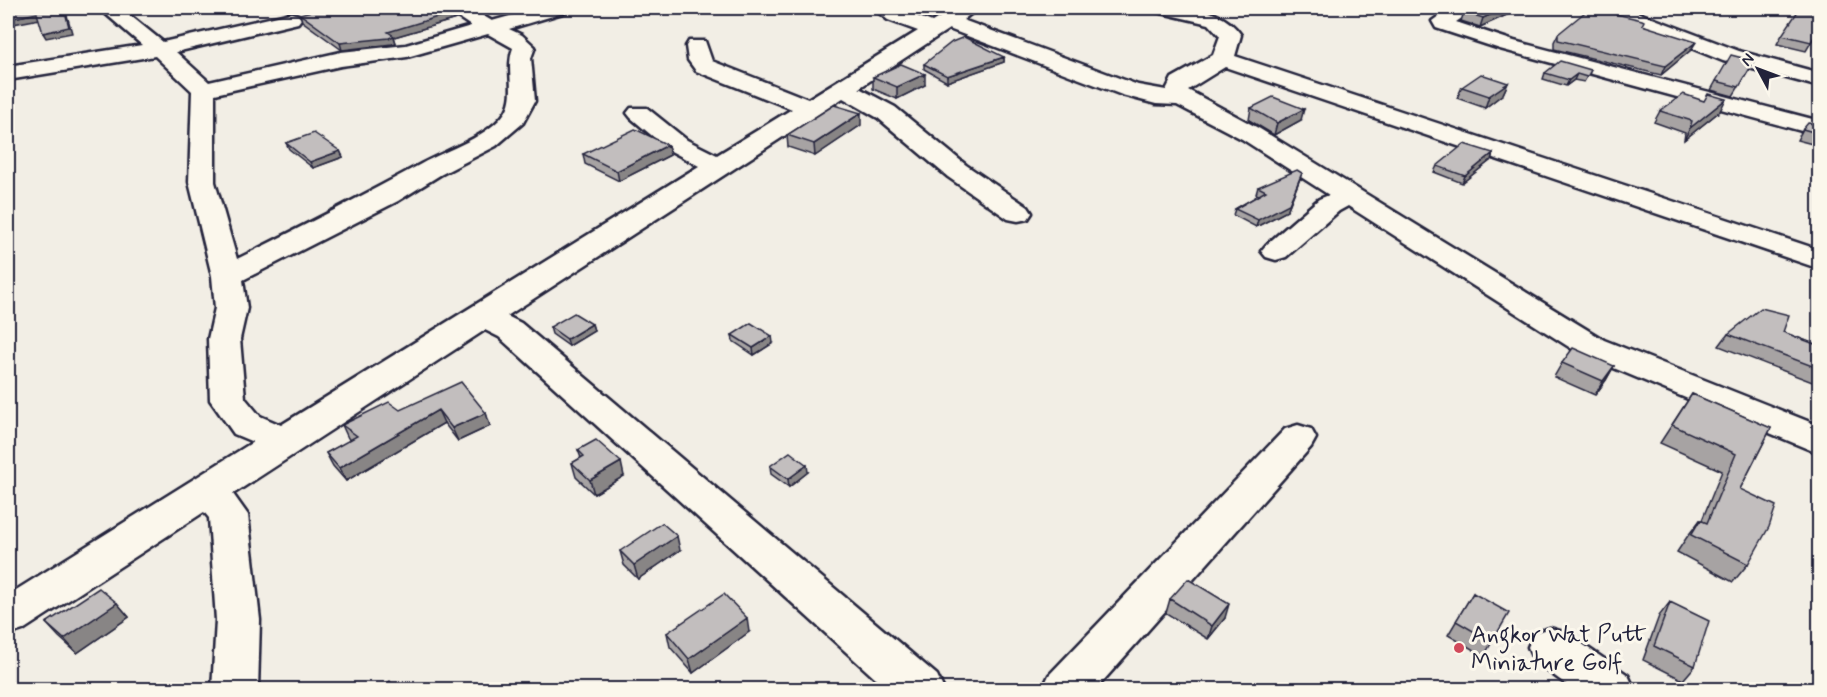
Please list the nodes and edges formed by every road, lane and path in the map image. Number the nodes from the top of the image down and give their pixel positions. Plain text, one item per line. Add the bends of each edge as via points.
1 (109, 8) edge
2 (457, 8) edge
3 (560, 8) edge
4 (883, 8) edge
5 (1164, 8) edge
6 (1460, 8) edge
7 (1610, 8) edge
8 (1207, 11) edge
9 (291, 19) dead end
10 (949, 19) edge
11 (492, 29) junction
12 (697, 46) dead end
13 (160, 49) junction
14 (1223, 59) junction
15 (8, 73) edge
16 (1820, 80) edge
17 (839, 88) junction
18 (204, 90) junction
19 (1182, 98) junction
20 (808, 107) junction
21 (639, 113) dead end
22 (1820, 129) edge
23 (718, 166) junction
24 (1348, 196) junction
25 (1018, 213) dead end
26 (1276, 251) dead end
27 (1820, 260) edge
28 (227, 276) junction
29 (481, 316) junction
30 (1298, 438) dead end
31 (284, 441) junction
32 (1820, 441) edge
33 (209, 490) junction
34 (8, 617) edge
35 (1550, 647) dead end
36 (235, 690) edge
37 (921, 690) edge
38 (1065, 690) edge
39 (1612, 690) edge

1 - 13 street
2 - 11 street
3 - 11 street
4 - 10 street via 896,16
5 - 8 street
6 - 22 street via 1462,11 1442,21 1443,24 1507,45
7 - 16 street via 1731,56
8 - 14 street via 1231,35
9 - 13 street
10 - 17 street
10 - 19 street via 1130,90
11 - 18 street via 407,51 341,58
11 - 28 street via 516,39 524,47 520,58 523,101 514,118 483,143
12 - 20 street via 704,66
13 - 15 street
13 - 18 street
14 - 19 street via 1180,83 1177,90
14 - 27 street
17 - 20 street
17 - 25 street via 875,103 958,172
18 - 28 street via 202,183
19 - 24 street via 1251,134
20 - 23 street
21 - 23 street via 678,145
23 - 29 street
24 - 26 street via 1329,205
24 - 32 street via 1592,347
28 - 31 street via 231,308 224,339 228,400 247,425
29 - 31 street
29 - 37 street via 510,330
30 - 38 street
31 - 33 street
33 - 34 street
33 - 36 street via 228,514 238,620
35 - 39 street

